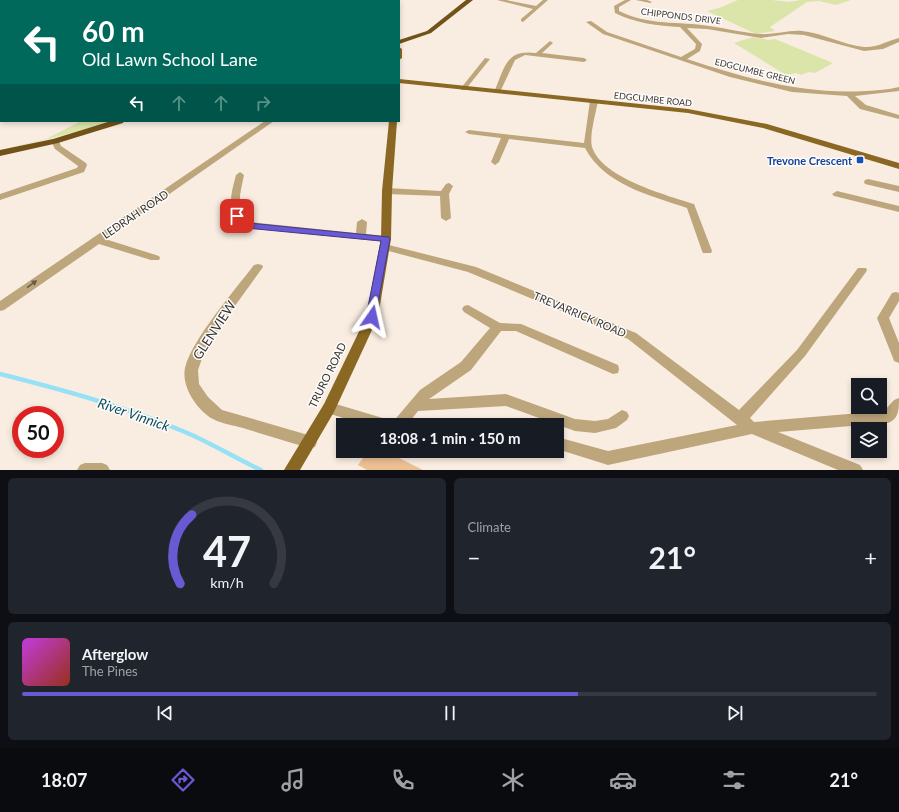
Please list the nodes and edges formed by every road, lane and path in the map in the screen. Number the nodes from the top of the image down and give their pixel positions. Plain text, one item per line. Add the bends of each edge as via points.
1 (470, 0) edge
2 (499, 0) edge
3 (546, 0) edge
4 (629, 0) edge
5 (638, 0) edge
6 (650, 2) dead end
7 (536, 8) junction
8 (523, 20) dead end
9 (589, 22) dead end
10 (682, 26) junction
11 (899, 40) edge
12 (400, 42) edge
13 (550, 43) dead end
14 (537, 55) junction
15 (487, 59) dead end
16 (682, 59) junction
17 (584, 60) dead end
18 (400, 81) edge
19 (463, 89) junction
20 (899, 89) edge
21 (497, 92) junction
22 (849, 94) junction
23 (594, 101) junction
24 (899, 117) edge
25 (117, 122) edge
26 (269, 122) edge
27 (393, 122) edge
28 (469, 132) dead end
29 (506, 136) junction
30 (50, 142) junction
31 (588, 146) junction
32 (0, 153) edge
33 (0, 157) edge
34 (494, 162) dead end
35 (899, 166) edge
36 (240, 175) dead end
37 (868, 182) dead end
38 (449, 186) dead end
39 (899, 190) edge
40 (387, 191) junction
41 (444, 194) junction
42 (837, 194) dead end
43 (0, 197) edge
44 (899, 209) edge
45 (446, 218) dead end
46 (362, 222) dead end
47 (360, 236) junction
48 (97, 240) junction
49 (385, 243) junction
50 (707, 251) dead end
51 (155, 258) dead end
52 (258, 267) dead end
53 (862, 270) dead end
54 (899, 297) edge
55 (0, 307) edge
56 (468, 309) dead end
57 (498, 327) junction
58 (899, 358) edge
59 (613, 369) dead end
60 (899, 405) edge
61 (414, 406) junction
62 (328, 408) junction
63 (622, 416) dead end
64 (362, 418) edge
65 (404, 418) edge
66 (746, 424) junction
67 (310, 442) junction
68 (564, 445) edge
69 (294, 467) edge
70 (85, 470) edge
71 (102, 470) edge
72 (855, 470) edge

1 - 12 highway via 429,32
2 - 7 street
3 - 7 street
4 - 10 street, CHIPPONDS DRIVE via 619,4 616,12 640,21
5 - 6 street, CHIPPONDS DRIVE
7 - 8 street
9 - 16 street, EDGCUMBE GREEN via 605,33
10 - 11 street, CHIPPONDS DRIVE via 707,27 760,36 788,32 804,33 856,50 874,50
10 - 16 street via 700,44 698,50
13 - 14 street
14 - 17 street
14 - 21 street via 524,53 512,59
15 - 19 street
16 - 22 street, EDGCUMBE GREEN via 732,76 792,90
18 - 19 main road, EDGCUMBE ROAD
19 - 21 main road, EDGCUMBE ROAD
20 - 22 street, EDGCUMBE GREEN
21 - 23 main road, EDGCUMBE ROAD
22 - 24 street via 863,107
23 - 31 street
23 - 35 main road, EDGCUMBE ROAD via 688,111 764,126
25 - 30 highway
26 - 48 street, LEDRAH ROAD
27 - 40 main road, TRURO ROAD
28 - 29 street
29 - 31 street
29 - 34 street
30 - 32 highway
30 - 33 highway
30 - 43 street via 83,165 81,170
31 - 50 street via 599,165 632,186 691,206
36 - 47 street, TREVARRICK ROAD via 234,199 240,222 246,225
37 - 39 street
38 - 41 street
40 - 41 street
40 - 49 main road, TRURO ROAD
41 - 45 street
42 - 44 street
46 - 47 street
47 - 49 street, TREVARRICK ROAD
48 - 51 street
55 -> 48 street, LEDRAH ROAD
49 - 62 main road, TRURO ROAD via 372,317
49 - 66 street, TREVARRICK ROAD via 472,269 632,336
52 - 67 street, GLENVIEW via 198,353 191,370 193,380 201,401 218,415
53 - 66 street
54 - 58 street via 896,296 883,318
56 - 57 street
57 - 59 street via 517,327
57 - 61 street via 466,366 425,394
60 - 66 street via 888,417
61 - 63 street via 506,400 575,425 595,427 611,424
61 - 65 street
62 - 64 street
62 - 67 main road, TRURO ROAD
66 - 68 street via 608,458
66 - 72 street, TREVARRICK ROAD
67 - 69 main road, TRURO ROAD
70 - 71 street

